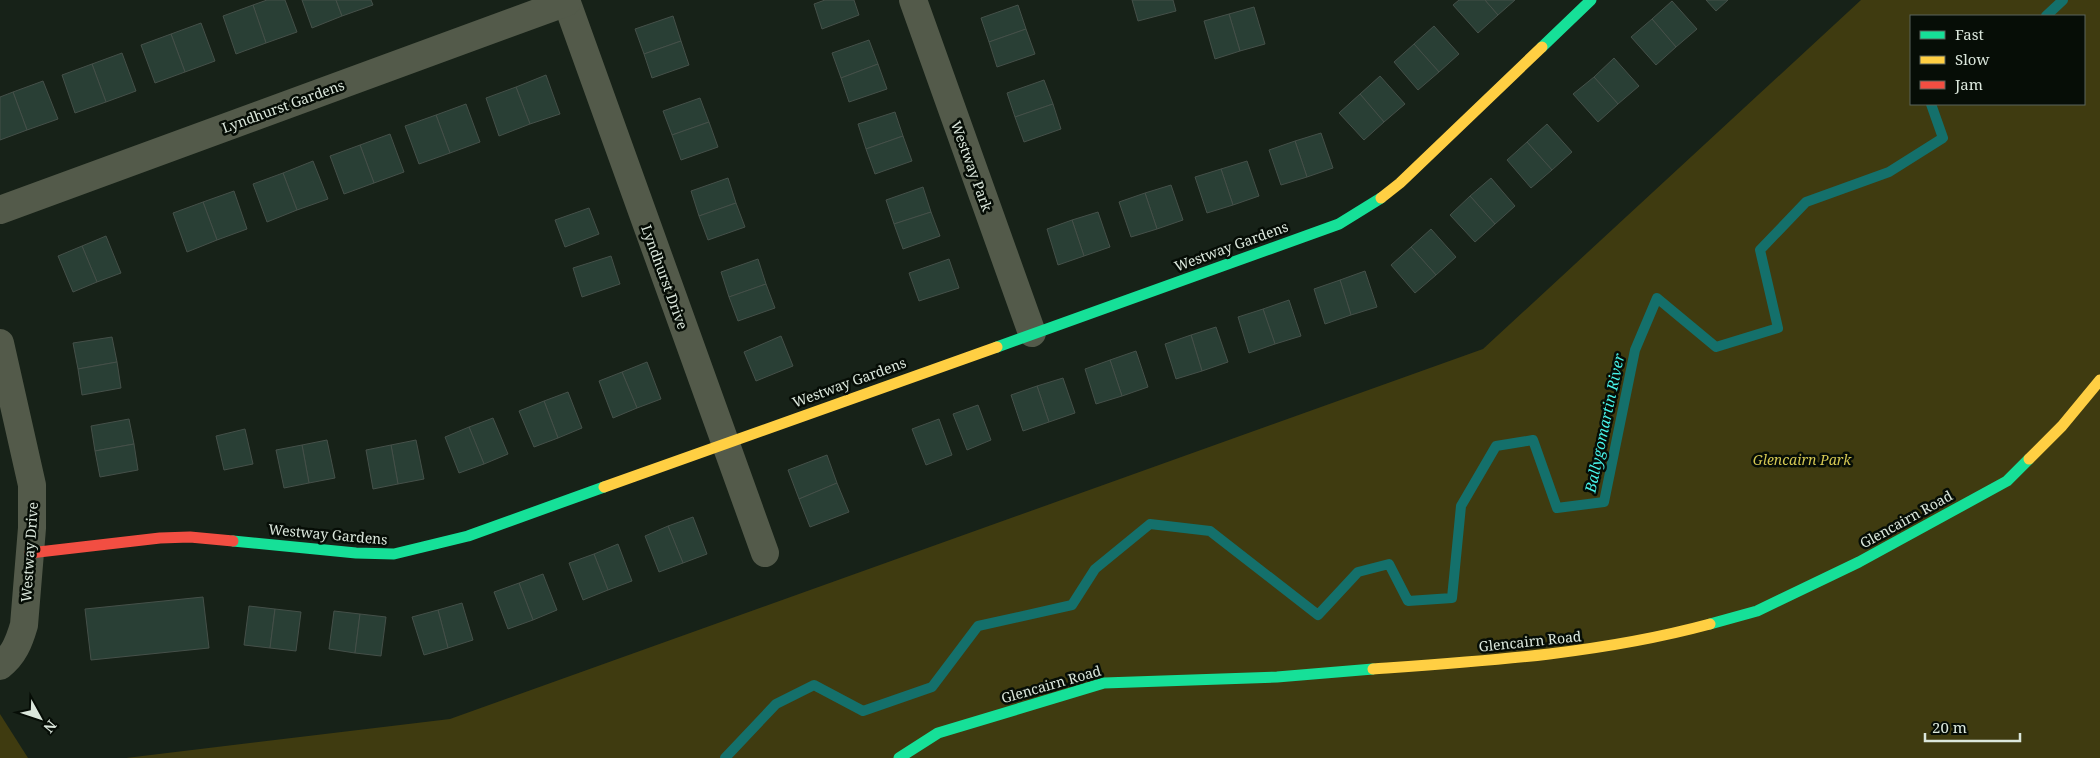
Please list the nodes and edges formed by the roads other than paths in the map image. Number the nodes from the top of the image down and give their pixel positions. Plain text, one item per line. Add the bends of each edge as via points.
1 (913, 0) edge
2 (1592, 0) edge
3 (566, 1) edge
4 (0, 210) edge
5 (1032, 333) junction
6 (0, 343) edge
7 (2100, 380) edge
8 (724, 443) junction
9 (30, 552) junction
10 (765, 553) dead end
11 (0, 666) edge
12 (898, 758) edge

1 - 5 street, Westway Park
2 - 5 street, Westway Gardens via 1400,183 1371,206 1339,224
3 - 4 street, Lyndhurst Gardens
3 - 8 street, Lyndhurst Drive
5 - 8 street, Westway Gardens
6 - 9 street, Westway Drive via 32,485
7 - 12 street, Glencairn Road via 2062,426 2007,481 1859,562 1757,611 1680,632 1614,645 1507,659 1277,677 1104,683 938,733
8 - 9 street, Westway Gardens via 468,536 394,554 190,537
8 - 10 street, Lyndhurst Drive
9 - 11 street, Westway Drive via 24,625 20,640

